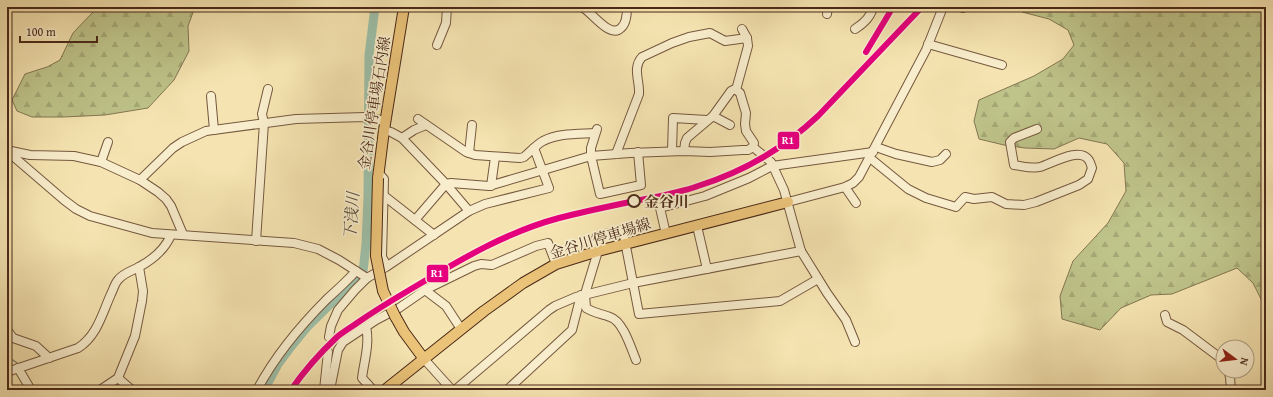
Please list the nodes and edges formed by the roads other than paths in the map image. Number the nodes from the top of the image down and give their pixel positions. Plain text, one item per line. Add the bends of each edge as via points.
1 (404, 7) edge
2 (447, 7) edge
3 (582, 7) edge
4 (627, 7) edge
5 (873, 7) edge
6 (943, 7) edge
7 (742, 29) dead end
8 (855, 29) dead end
9 (747, 38) junction
10 (928, 44) junction
11 (438, 45) dead end
12 (1002, 65) dead end
13 (268, 89) dead end
14 (736, 90) junction
15 (211, 96) dead end
16 (418, 118) dead end
17 (710, 118) junction
18 (264, 123) junction
19 (472, 125) dead end
20 (730, 125) dead end
21 (384, 126) junction
22 (426, 126) junction
23 (1037, 129) dead end
24 (214, 130) junction
25 (402, 138) junction
26 (108, 142) dead end
27 (753, 147) junction
28 (534, 148) junction
29 (672, 151) junction
30 (684, 151) junction
31 (7, 152) edge
32 (638, 152) junction
33 (873, 152) junction
34 (469, 153) junction
35 (616, 154) junction
36 (946, 154) dead end
37 (592, 156) junction
38 (495, 157) junction
39 (101, 162) junction
40 (772, 166) junction
41 (543, 170) junction
42 (378, 175) junction
43 (140, 180) junction
44 (446, 184) junction
45 (491, 186) junction
46 (845, 187) junction
47 (383, 195) junction
48 (788, 202) junction
49 (856, 203) dead end
50 (469, 211) junction
51 (415, 220) junction
52 (697, 226) junction
53 (666, 234) junction
54 (171, 235) junction
55 (182, 235) junction
56 (434, 235) junction
57 (256, 241) junction
58 (627, 244) junction
59 (598, 251) junction
60 (801, 251) junction
61 (556, 264) junction
62 (387, 266) junction
63 (139, 267) junction
64 (707, 269) junction
65 (362, 275) junction
66 (818, 279) junction
67 (633, 283) junction
68 (425, 290) junction
69 (583, 295) junction
70 (1165, 315) dead end
71 (366, 327) junction
72 (461, 329) junction
73 (7, 330) edge
74 (330, 337) tunnel mouth
75 (855, 342) dead end
76 (328, 352) tunnel mouth
77 (1215, 354) edge
78 (49, 358) junction
79 (424, 359) junction
80 (636, 360) dead end
81 (20, 367) junction
82 (7, 372) edge
83 (118, 378) junction
84 (1230, 379) edge
85 (31, 390) edge
86 (100, 390) edge
87 (132, 390) edge
88 (257, 390) edge
89 (324, 390) edge
90 (330, 390) edge
91 (373, 390) edge
92 (385, 390) edge
93 (453, 390) edge
94 (507, 390) edge
95 (1231, 390) edge

1 - 21 main road, 金谷川停車場石内線
2 - 11 street via 446,23
3 - 4 street via 589,10 606,28 615,32 623,27
5 - 8 street via 864,24
6 - 10 street
7 - 9 street
9 - 14 street via 748,46
9 - 35 street via 726,41 710,33 672,43 642,57 638,61 636,74 640,86 639,94
10 - 12 street
10 - 33 street
13 - 18 street via 262,114
14 - 17 street via 732,91
14 - 27 street via 740,93 746,114 746,131 754,143
15 - 24 street
16 - 22 street
17 - 20 street
17 - 29 street via 673,118
17 - 30 street via 687,138
18 - 21 street via 296,119 369,118
18 - 24 street
18 - 57 street
19 - 34 street
21 - 25 street
21 - 42 main road, 金谷川停車場石内線
22 - 25 street
22 - 34 street
23 - 33 street via 1010,142 1014,165 1039,167 1058,159 1080,155 1089,160 1092,168 1088,179 1079,185 1024,205 1006,204 992,197 965,197 956,207 926,198 908,189
24 - 43 street via 197,134 173,148
25 - 44 street
26 - 39 street
27 - 30 street via 748,150
27 - 40 street via 771,162
28 - 37 street via 553,137 596,131 591,148
28 - 38 street via 520,158
28 - 41 street
29 - 30 street
29 - 32 street
31 - 39 street via 30,156 74,156
31 - 54 street via 76,209 90,216 152,233
32 - 35 street
32 - 37 street via 641,185 600,194
33 - 36 street via 932,162 940,160
33 - 40 street
33 - 46 street via 859,177
34 - 38 street
35 - 37 street
37 - 41 street
38 - 45 street
39 - 43 street
40 - 48 street
40 - 53 street via 705,196 660,208
41 - 45 street
41 - 50 street via 549,188 485,204
42 - 47 street via 384,179
42 - 79 main road, 金谷川停車場石内線, bridge via 376,256 382,291 404,332
43 - 55 street via 166,199
44 - 45 street
44 - 50 street
44 - 51 street
46 - 48 street
46 - 49 street
47 - 51 street
47 - 62 street via 382,257
48 - 52 main road, 金谷川停車場線
48 - 60 street
50 - 56 street
51 - 56 street
52 - 53 main road, 金谷川停車場線
52 - 64 street
53 - 58 main road, 金谷川停車場線
54 - 55 street
54 - 63 street via 165,247
55 - 57 street
56 - 62 street
57 - 65 street via 294,243 310,247 339,260
58 - 59 main road, 金谷川停車場線
58 - 59 street via 622,230 597,236 595,241
58 - 67 street
59 - 61 main road, 金谷川停車場線
59 - 69 street
60 - 64 street
60 - 66 street
61 - 68 street via 548,243 492,265 474,266
61 - 72 main road, 金谷川停車場線 via 523,284
62 - 65 street
63 - 78 street via 118,280 96,329 86,343
63 - 83 street via 143,291 138,323
64 - 67 street
65 - 74 street via 338,310 331,326
65 - 88 street via 326,300 276,357
66 - 67 street via 780,301 639,314
66 - 75 street via 846,320
67 - 69 street
68 - 71 street
68 - 72 street via 446,306
69 - 80 street via 586,308 611,317 620,326
69 - 93 street via 555,306
69 - 94 street via 572,330
70 - 77 street via 1167,322 1183,330
71 - 90 street via 342,342
71 - 91 street via 366,354 362,378
72 - 79 main road, 金谷川停車場線
73 - 78 street via 13,338 36,346
76 - 89 street
78 - 81 street
79 - 92 main road, 金谷川停車場線
79 - 93 street
81 - 82 street
81 - 85 street
83 - 86 street
83 - 87 street
84 - 95 street

